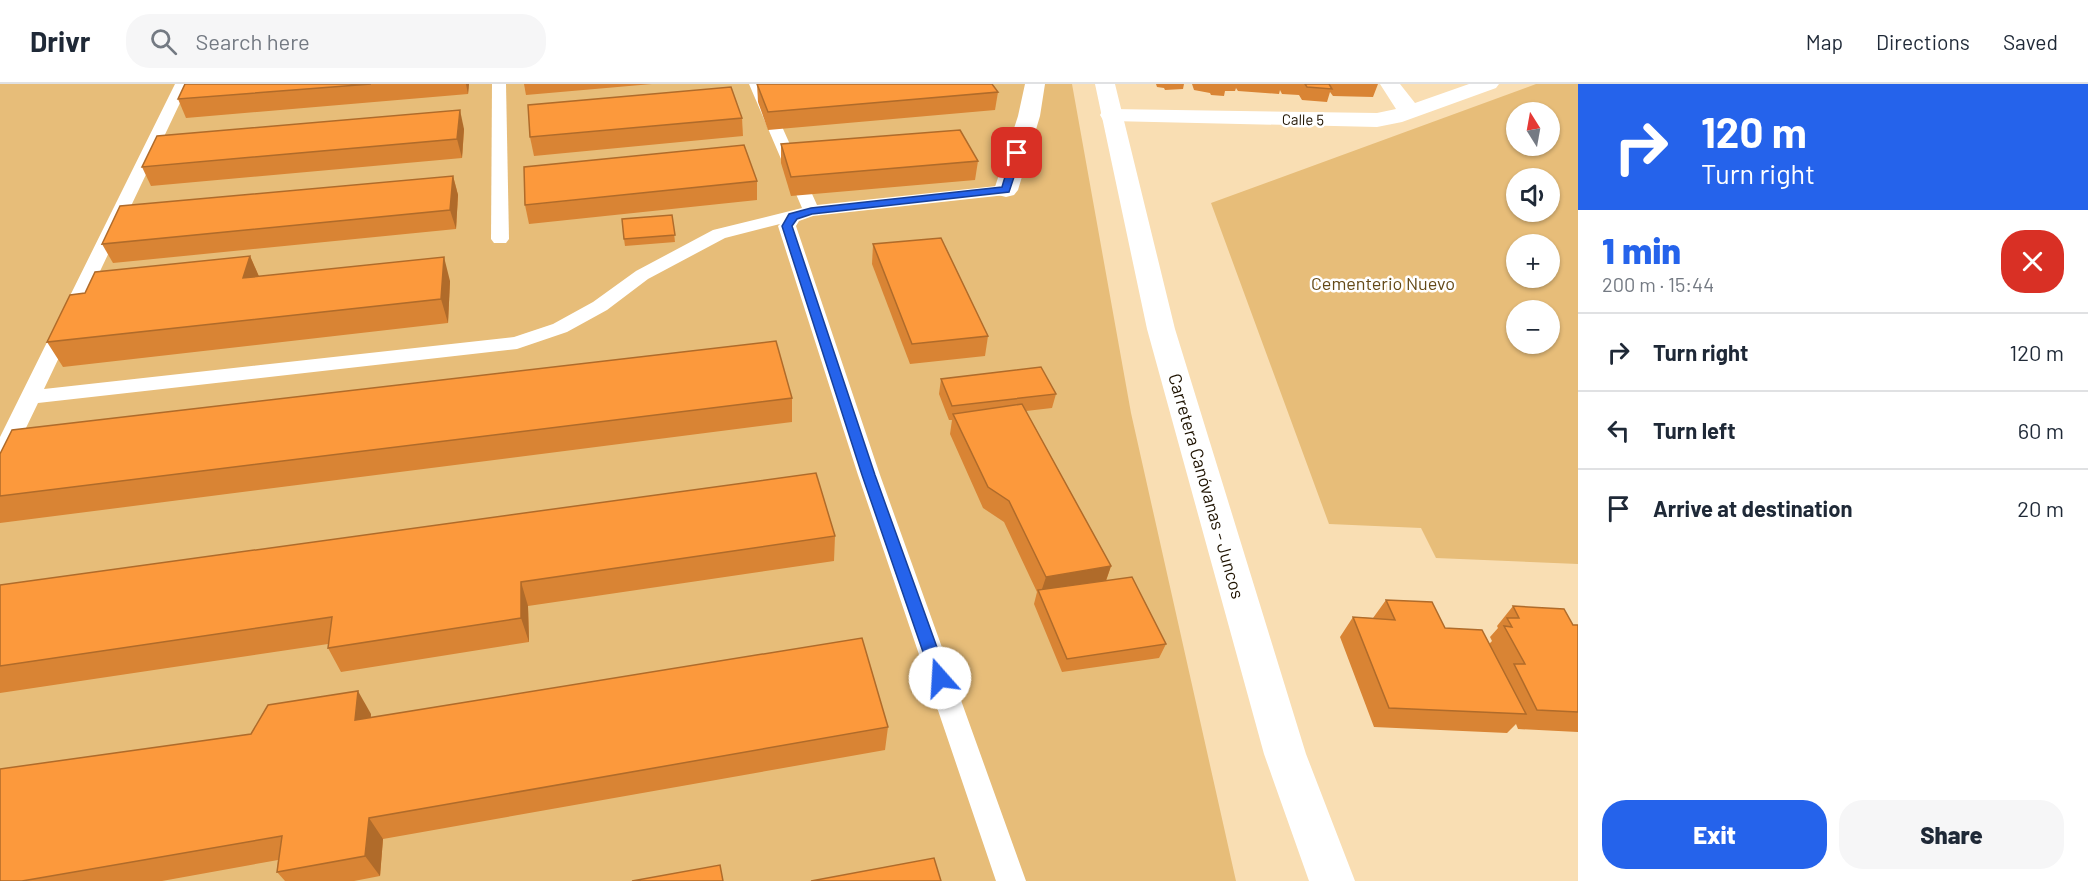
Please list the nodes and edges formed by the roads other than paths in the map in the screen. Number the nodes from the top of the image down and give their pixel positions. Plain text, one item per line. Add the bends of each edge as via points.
1 (182, 84) edge
2 (500, 84) edge
3 (756, 84) edge
4 (1035, 84) edge
5 (1390, 84) edge
6 (1489, 84) edge
7 (1108, 100) edge
8 (1412, 111) junction
9 (1006, 190) joint
10 (811, 211) junction
11 (500, 239) dead end
12 (30, 397) junction
13 (0, 459) edge
14 (1011, 881) edge
15 (1332, 881) edge

1 - 12 lane
2 - 11 lane
3 - 10 lane
4 - 9 main road
5 - 8 main road
6 - 8 main road, Calle 5
7 - 8 main road, Calle 5 via 1358,120
7 - 15 main road, Carretera Canóvanas - Juncos via 1161,329 1285,754
9 - 10 lane
10 - 12 lane via 720,234 642,275 600,306 560,328 517,343
10 - 14 lane via 793,217 787,226
12 - 13 lane

